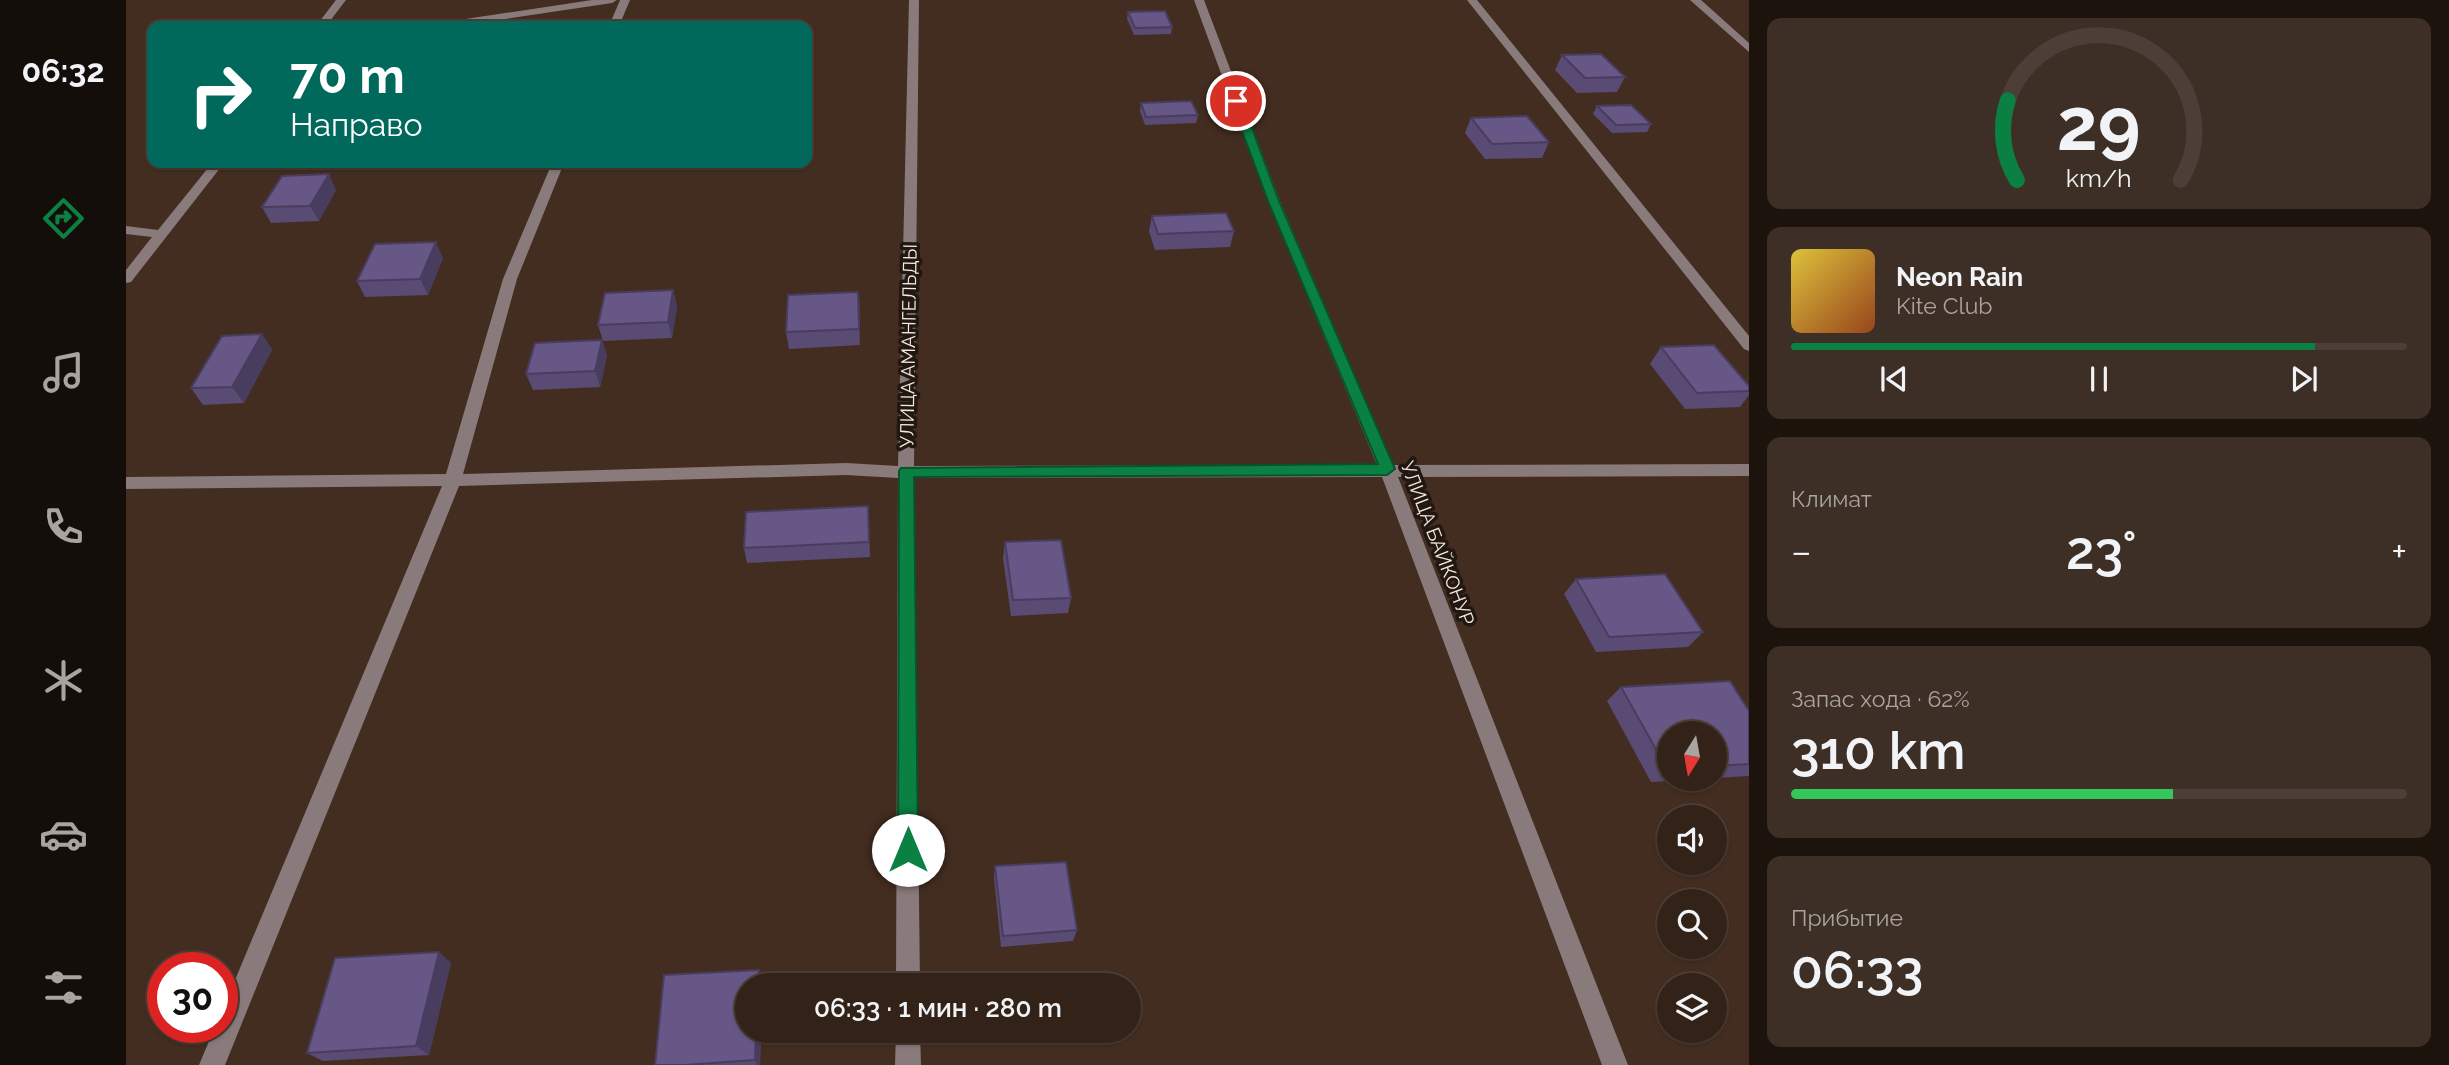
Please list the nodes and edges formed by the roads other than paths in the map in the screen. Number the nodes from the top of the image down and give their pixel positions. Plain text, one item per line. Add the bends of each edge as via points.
1 (341, 0) edge
2 (612, 0) edge
3 (625, 0) edge
4 (914, 0) edge
5 (1199, 0) edge
6 (1472, 0) edge
7 (1695, 0) edge
8 (325, 21) edge
9 (472, 21) edge
10 (616, 21) edge
11 (1749, 49) edge
12 (214, 168) edge
13 (556, 168) edge
14 (126, 230) edge
15 (163, 235) junction
16 (126, 279) edge
17 (1749, 346) edge
18 (1387, 469) junction
19 (1749, 470) edge
20 (906, 471) junction
21 (453, 480) junction
22 (126, 483) edge
23 (908, 973) edge
24 (908, 1043) edge
25 (212, 1065) edge
26 (908, 1065) edge
27 (1615, 1065) edge

1 - 8 street
2 - 9 street
3 - 10 street
4 - 20 street, УЛИЦА АМАНГЕЛЬДЫ
5 - 18 street, УЛИЦА БАЙКОНУР via 1274,201
6 - 17 street
7 - 11 street
12 - 15 street
13 - 21 street via 510,279
14 - 15 street
15 - 16 street
18 - 19 street
18 - 20 street
18 - 27 street, УЛИЦА БАЙКОНУР
20 - 21 street
20 - 23 street, УЛИЦА АМАНГЕЛЬДЫ
21 - 22 street
21 - 25 street
24 - 26 street

